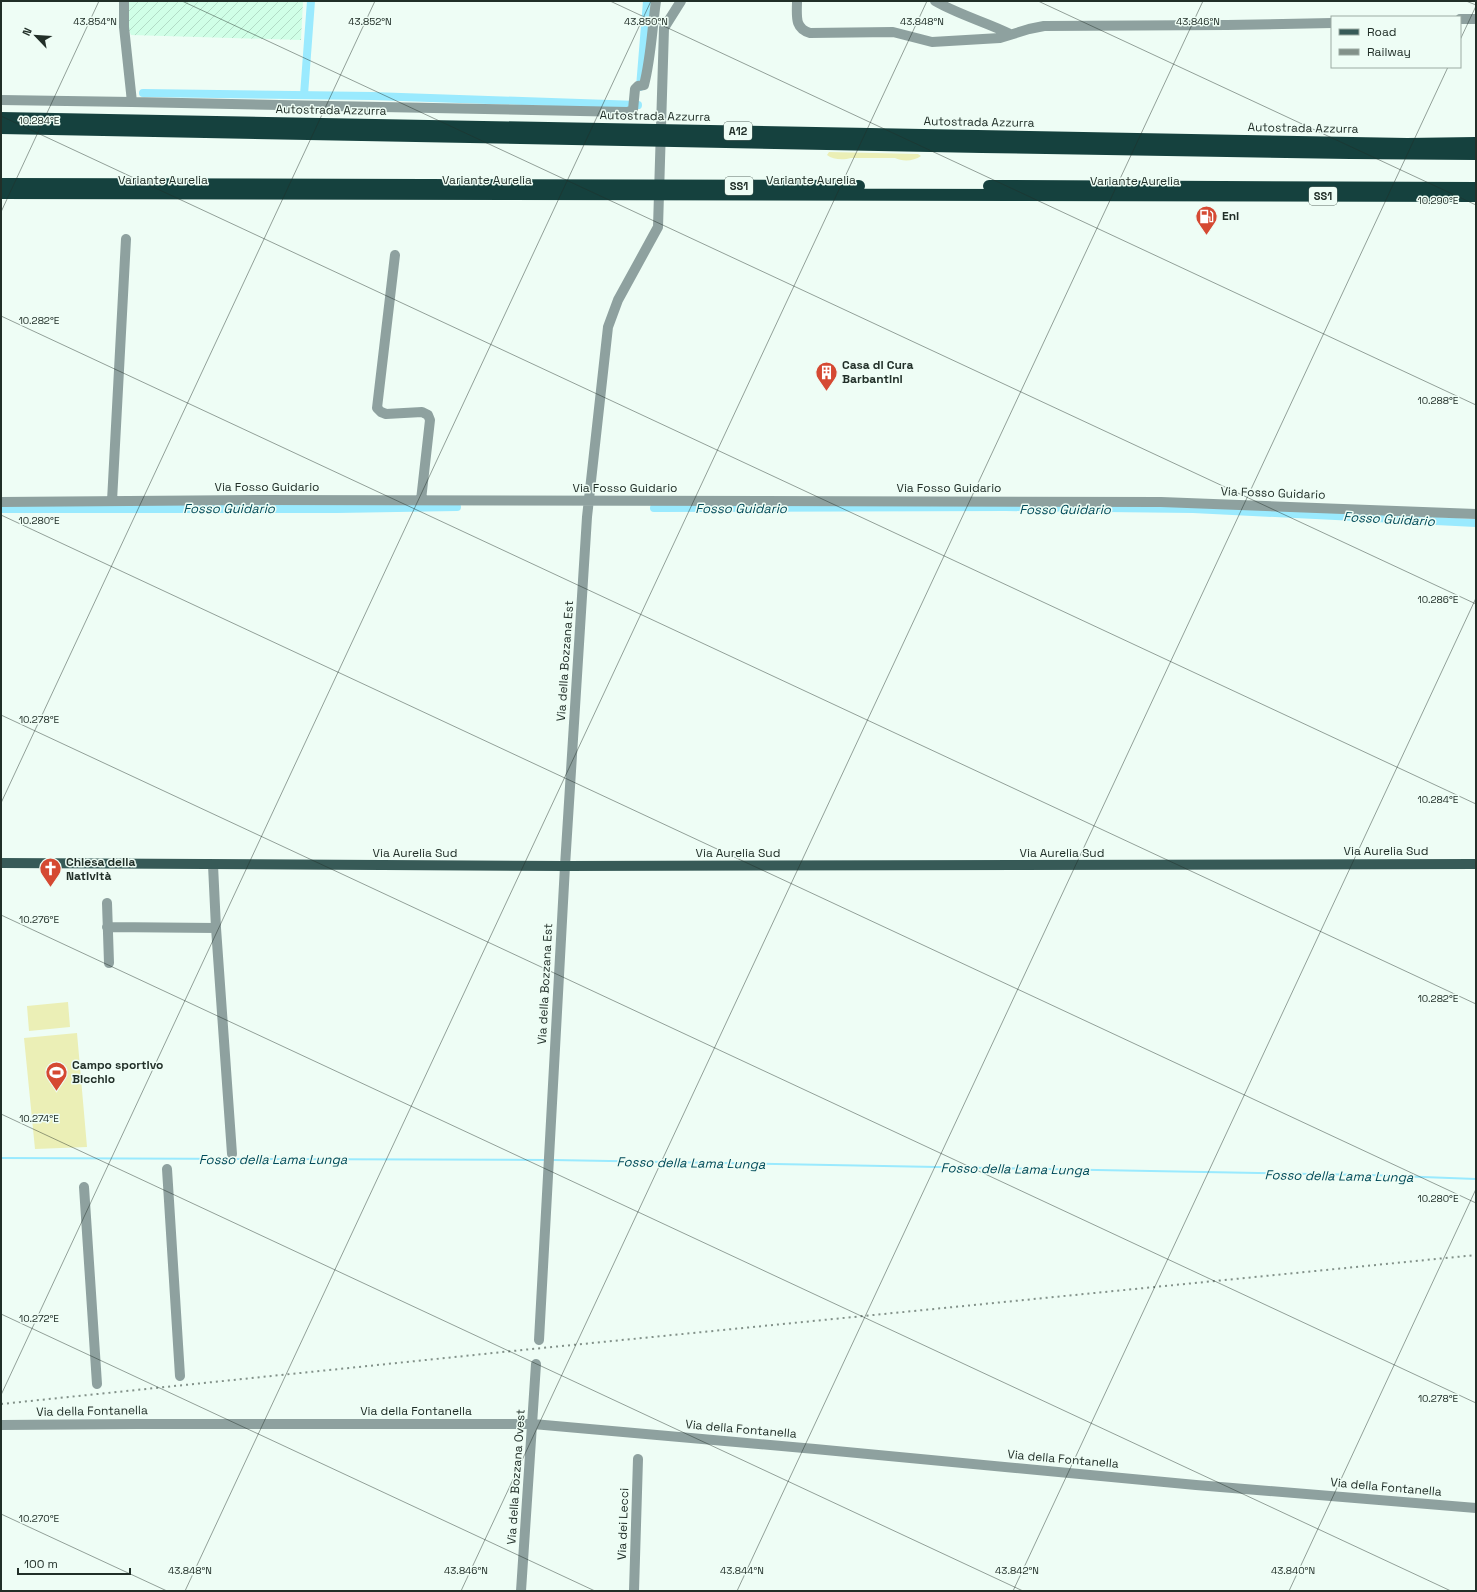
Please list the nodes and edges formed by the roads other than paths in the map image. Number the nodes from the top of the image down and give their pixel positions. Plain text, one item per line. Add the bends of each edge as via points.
1 (124, 1) edge
2 (656, 1) edge
3 (681, 1) edge
4 (797, 1) edge
5 (935, 1) edge
6 (1461, 19) edge
7 (1476, 19) edge
8 (1331, 23) edge
9 (1010, 34) junction
10 (1, 100) edge
11 (132, 102) junction
12 (1, 118) edge
13 (1, 128) edge
14 (1476, 143) edge
15 (1476, 154) edge
16 (1, 184) edge
17 (1476, 188) edge
18 (1, 193) edge
19 (1476, 196) edge
20 (126, 239) dead end
21 (395, 255) dead end
22 (422, 500) junction
23 (588, 501) junction
24 (1, 502) edge
25 (112, 502) junction
26 (1476, 514) edge
27 (1, 863) edge
28 (1476, 864) edge
29 (213, 865) junction
30 (565, 866) junction
31 (106, 903) dead end
32 (107, 927) junction
33 (216, 928) junction
34 (109, 963) dead end
35 (232, 1154) dead end
36 (167, 1169) dead end
37 (84, 1187) dead end
38 (539, 1340) dead end
39 (536, 1364) dead end
40 (180, 1376) dead end
41 (97, 1384) dead end
42 (533, 1424) junction
43 (1, 1426) edge
44 (638, 1459) dead end
45 (1476, 1508) edge
46 (521, 1591) edge
47 (634, 1591) edge

1 - 11 street via 124,27
2 - 11 street via 648,68 641,86 635,89 633,105 628,112
3 - 23 street, Via della Bozzana Est via 664,28 658,227 618,300 608,327
4 - 9 street via 797,21 800,28 810,33 893,32 932,42 1000,38
5 - 9 street via 950,10
6 - 7 street
8 - 9 street via 1044,26
10 - 11 street
12 - 14 highway, Autostrada Azzurra / A12
13 - 15 highway, Autostrada Azzurra / A12
16 - 17 highway, Variante Aurelia / SS1
18 - 19 highway, Variante Aurelia / SS1
20 - 25 street
21 - 22 street via 377,408 386,414 422,412 428,415 430,420
22 - 23 street, Via Fosso Guidario
22 - 25 street, Via Fosso Guidario
23 - 26 street, Via Fosso Guidario via 1161,502
23 - 30 street, Via della Bozzana Est
24 - 25 street, Via Fosso Guidario
27 - 29 main road, Via Aurelia Sud
28 - 30 main road, Via Aurelia Sud
29 - 30 main road, Via Aurelia Sud
29 - 33 street
30 - 38 street, Via della Bozzana Est
31 - 32 street
32 - 33 street
32 - 34 street
33 - 35 street
36 - 40 street
37 - 41 street
39 - 42 street, Via della Bozzana Ovest
42 - 43 street, Via della Fontanella
42 - 45 street, Via della Fontanella
42 - 46 street, Via della Bozzana Ovest
44 - 47 street, Via dei Lecci

